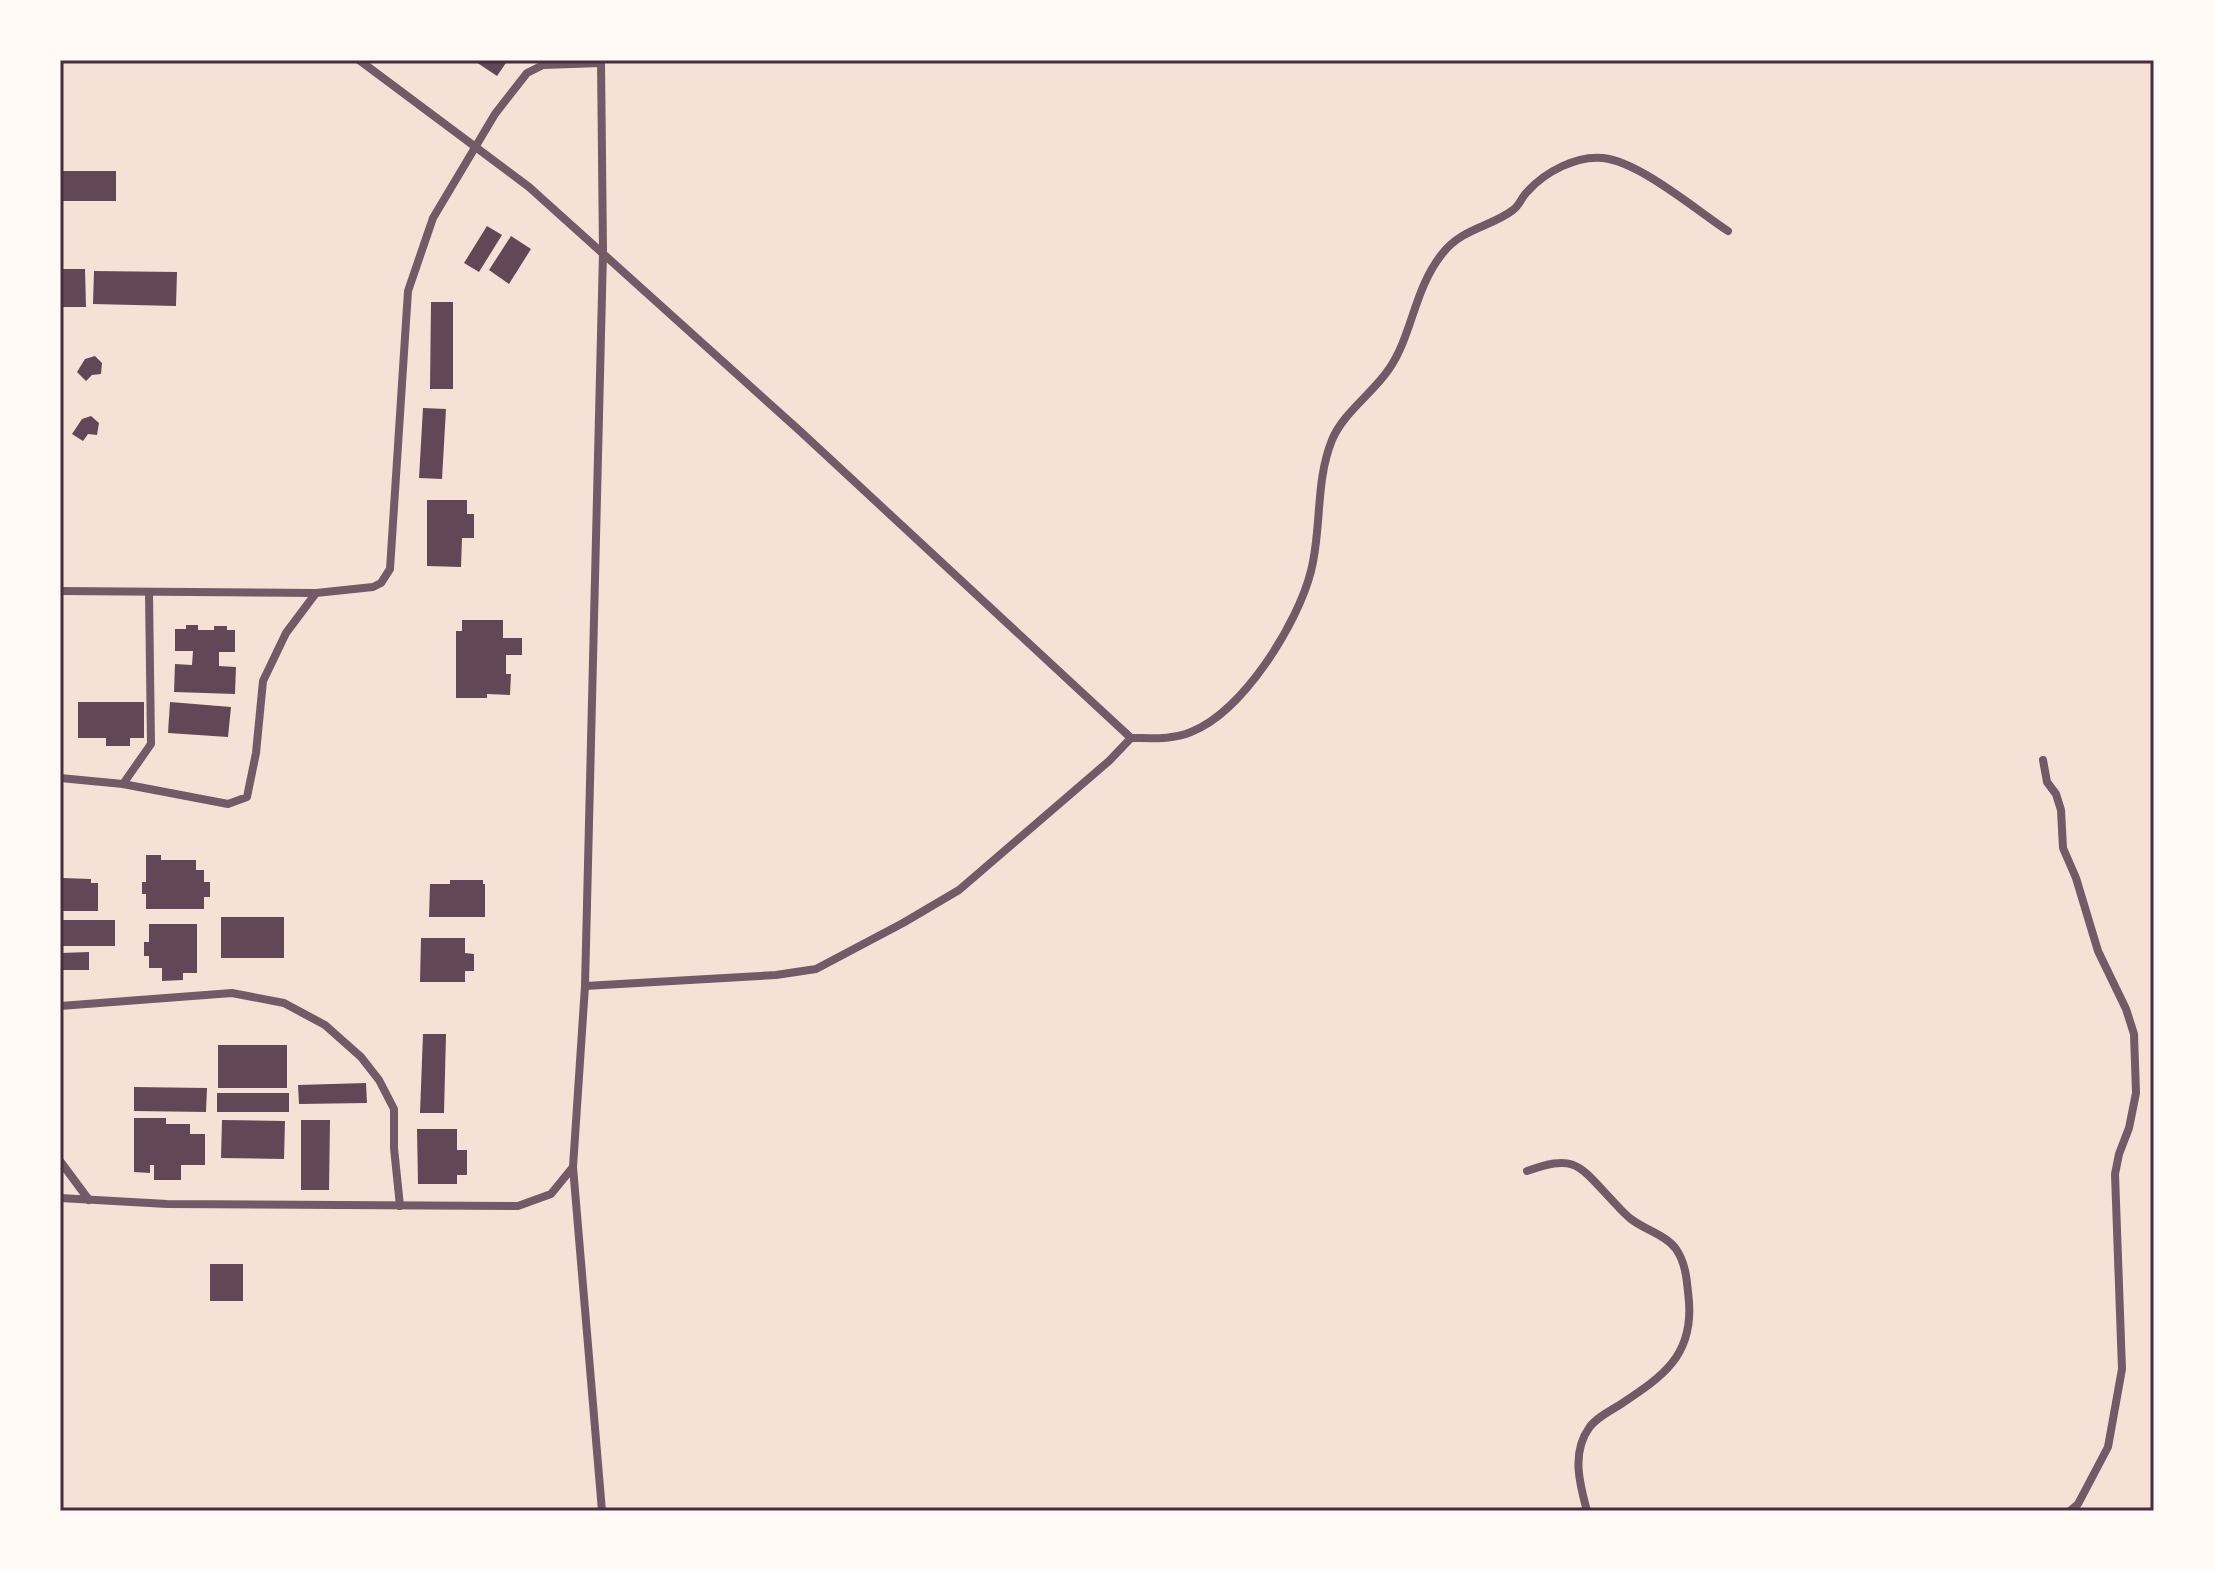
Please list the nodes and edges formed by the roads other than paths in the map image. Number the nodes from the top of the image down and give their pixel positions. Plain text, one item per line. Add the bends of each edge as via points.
1 (359, 60) edge
2 (601, 62) edge
3 (475, 147) junction
4 (1728, 231) dead end
5 (603, 253) junction
6 (60, 591) edge
7 (149, 592) junction
8 (316, 593) junction
9 (1131, 738) junction
10 (2043, 760) dead end
11 (60, 778) edge
12 (123, 784) junction
13 (585, 986) junction
14 (60, 1006) edge
15 (60, 1161) edge
16 (573, 1167) junction
17 (1527, 1171) dead end
18 (60, 1198) edge
19 (89, 1200) junction
20 (400, 1206) junction
21 (602, 1511) edge
22 (1587, 1511) edge
23 (2070, 1511) edge

1 - 3 street
2 - 3 street via 543,65 527,73
2 - 5 street
3 - 5 street
3 - 8 street via 433,218 408,291 390,569 373,587
4 - 9 street via 1634,167 1604,158 1560,167 1528,190 1516,208 1460,238 1428,276 1390,368 1334,435 1308,581 1264,666 1217,718 1192,732
5 - 9 street
5 - 13 street
6 - 7 street
7 - 8 street
7 - 12 street via 151,744
8 - 12 street via 286,633 263,681 247,797 228,804
9 - 13 street via 959,890 816,969
10 - 23 street via 2061,810 2063,848 2098,951 2126,1009 2136,1059 2136,1093 2115,1174 2120,1392 2108,1447
11 - 12 street
13 - 16 street
14 - 20 street via 232,993 284,1003 325,1025 361,1057 394,1109
15 - 19 street
16 - 20 street via 551,1194 518,1206
16 - 21 street
17 - 22 street via 1567,1161 1581,1168 1629,1218 1675,1247 1686,1273 1690,1315 1684,1348 1656,1381 1595,1421 1584,1439 1578,1476
18 - 19 street
19 - 20 street

